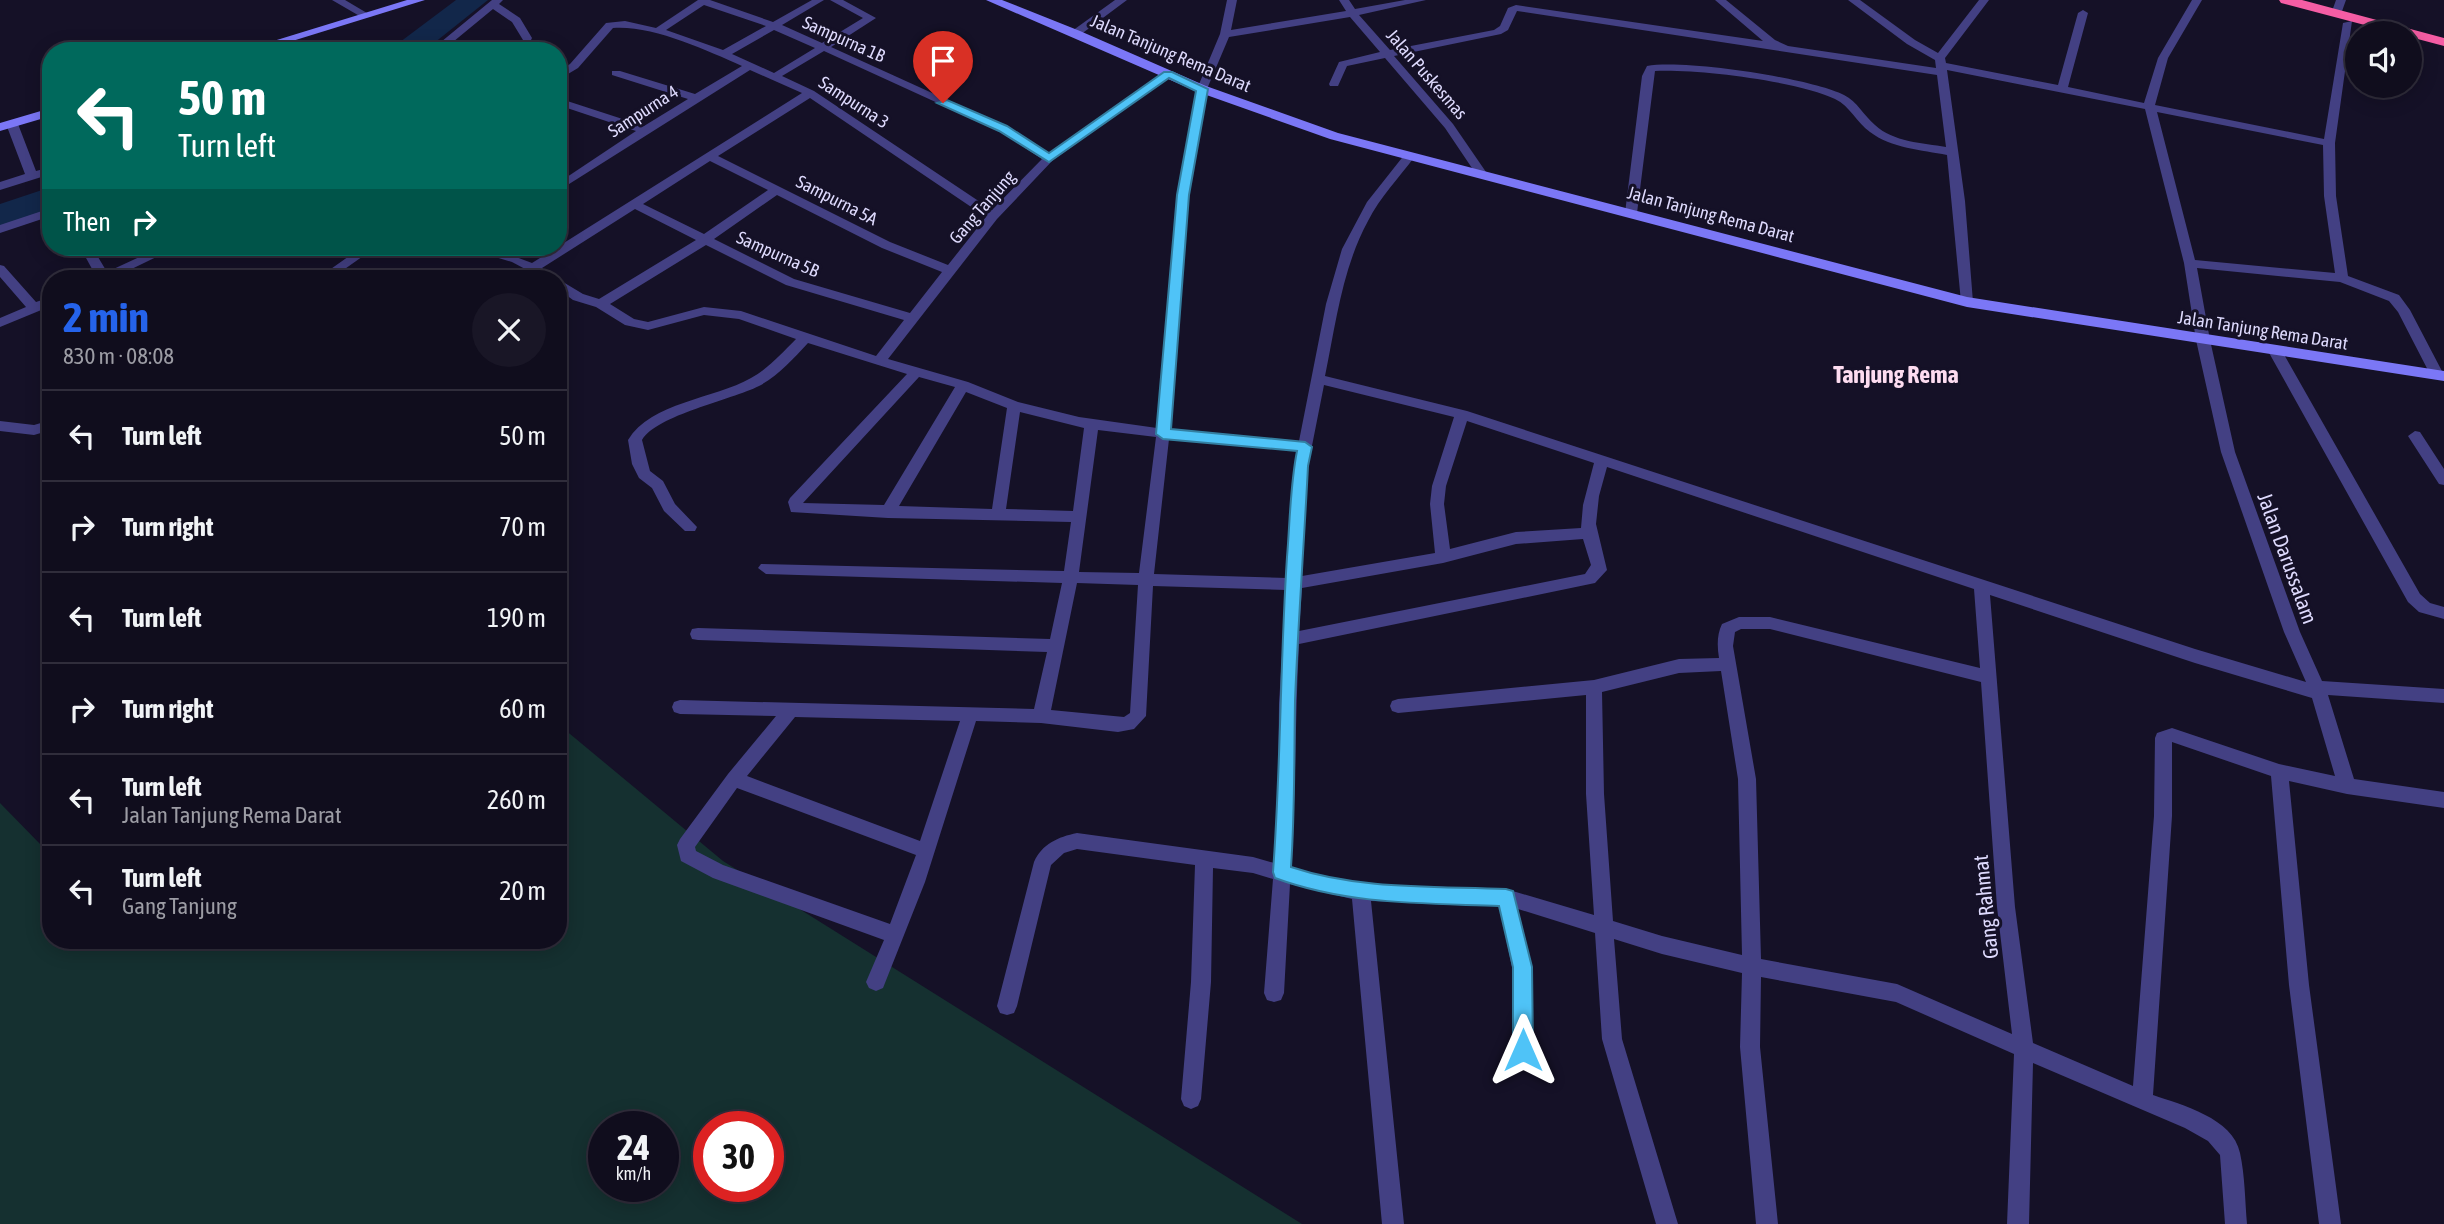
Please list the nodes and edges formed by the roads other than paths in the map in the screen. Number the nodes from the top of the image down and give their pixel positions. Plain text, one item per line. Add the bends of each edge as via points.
1 (337, 0) edge
2 (419, 0) edge
3 (820, 0) edge
4 (835, 0) edge
5 (992, 0) edge
6 (1122, 0) edge
7 (1231, 0) edge
8 (1344, 0) edge
9 (1422, 0) edge
10 (1549, 0) edge
11 (1720, 0) edge
12 (1853, 0) edge
13 (1984, 0) edge
14 (2197, 0) edge
15 (2266, 0) edge
16 (2286, 0) edge
17 (704, 1) edge
18 (495, 2) edge
19 (2339, 7) edge
20 (1352, 13) junction
21 (2083, 13) dead end
22 (1561, 15) junction
23 (367, 16) junction
24 (2345, 22) edge
25 (773, 27) junction
26 (658, 31) junction
27 (1076, 33) junction
28 (1225, 34) junction
29 (527, 38) dead end
30 (278, 42) edge
31 (448, 42) edge
32 (2345, 42) edge
33 (2444, 42) edge
34 (2422, 43) edge
35 (1778, 46) junction
36 (825, 48) junction
37 (2444, 49) edge
38 (1385, 52) junction
39 (724, 54) junction
40 (1940, 65) junction
41 (749, 66) junction
42 (567, 71) edge
43 (616, 73) dead end
44 (1168, 74) junction
45 (774, 77) junction
46 (1334, 84) dead end
47 (1202, 89) junction
48 (2062, 90) junction
49 (810, 93) junction
50 (695, 98) junction
51 (567, 104) edge
52 (2150, 107) junction
53 (42, 115) edge
54 (6, 125) edge
55 (645, 130) junction
56 (2329, 143) junction
57 (1952, 152) junction
58 (709, 156) junction
59 (1409, 156) junction
60 (1049, 158) junction
61 (1480, 172) junction
62 (42, 173) edge
63 (32, 176) junction
64 (567, 182) edge
65 (0, 186) edge
66 (777, 189) junction
67 (634, 204) junction
68 (1631, 213) junction
69 (42, 215) edge
70 (993, 216) junction
71 (0, 229) edge
72 (706, 239) junction
73 (567, 246) edge
74 (151, 256) edge
75 (357, 256) edge
76 (502, 256) edge
77 (551, 256) edge
78 (2190, 264) junction
79 (534, 267) junction
80 (0, 268) edge
81 (121, 270) edge
82 (336, 270) edge
83 (539, 270) edge
84 (951, 271) junction
85 (2342, 278) junction
86 (567, 289) edge
87 (1967, 302) junction
88 (601, 304) junction
89 (42, 305) edge
90 (34, 308) junction
91 (914, 318) junction
92 (0, 323) edge
93 (804, 339) junction
94 (2203, 340) junction
95 (2275, 351) junction
96 (880, 361) junction
97 (916, 372) junction
98 (2441, 376) edge
99 (1318, 379) junction
100 (963, 385) junction
101 (1014, 406) junction
102 (1462, 414) junction
103 (1091, 424) junction
104 (0, 426) edge
105 (42, 428) edge
106 (1163, 434) junction
107 (2415, 436) dead end
108 (1305, 447) junction
109 (1602, 461) junction
110 (2444, 480) edge
111 (888, 512) junction
112 (998, 515) junction
113 (1079, 517) junction
114 (690, 527) dead end
115 (1589, 533) junction
116 (1443, 557) junction
117 (765, 568) dead end
118 (1071, 577) junction
119 (1146, 579) junction
120 (1293, 584) junction
121 (1982, 586) junction
122 (2444, 613) edge
123 (698, 634) dead end
124 (1290, 639) junction
125 (1056, 646) junction
126 (1728, 664) junction
127 (1988, 677) junction
128 (1594, 687) junction
129 (2317, 690) junction
130 (2444, 696) edge
131 (1398, 706) dead end
132 (680, 707) dead end
133 (791, 710) junction
134 (970, 715) junction
135 (1041, 716) junction
136 (2279, 771) junction
137 (734, 779) junction
138 (2347, 786) junction
139 (2444, 800) edge
140 (926, 851) junction
141 (1204, 859) junction
142 (1282, 872) junction
143 (1361, 892) junction
144 (1506, 897) junction
145 (1606, 929) junction
146 (895, 935) junction
147 (1752, 966) junction
148 (876, 982) dead end
149 (1274, 993) dead end
150 (1007, 1006) dead end
151 (2024, 1049) junction
152 (1523, 1050) dead end
153 (1191, 1099) dead end
154 (2143, 1101) junction
155 (1393, 1224) edge
156 (1667, 1224) edge
157 (1767, 1224) edge
158 (2018, 1224) edge
159 (2236, 1224) edge
160 (2330, 1224) edge

1 - 23 street
2 - 23 street
3 - 25 street
4 - 36 street via 872,18
5 - 27 street, Jalan Tanjung Rema Darat
6 - 27 street
7 - 28 street
8 - 20 street, Jalan Puskesmas
9 - 20 street
10 - 22 street
11 - 35 street
12 - 40 street
13 - 40 street
14 - 52 street via 2163,58
15 - 24 highway
16 - 19 highway
17 - 25 street, Sampurna 1B
17 - 26 street
18 - 29 street via 516,20
18 - 31 street
19 - 33 highway
20 - 28 street
20 - 38 street, Jalan Puskesmas
21 - 48 street
22 - 35 street
22 - 38 street via 1516,8 1497,32
23 - 30 street
25 - 36 street, Sampurna 1B
25 - 39 street
26 - 39 street, Sampurna 3
26 - 42 street, Sampurna 3 via 610,25
27 - 44 street, Jalan Tanjung Rema Darat
28 - 47 street
32 - 56 street
34 - 37 highway
35 - 40 street
36 - 45 street
36 - 60 street, Sampurna 1B via 1003,129
38 - 46 street via 1343,64
38 - 61 street, Jalan Puskesmas via 1449,125
39 - 41 street, Sampurna 3
40 - 48 street
40 - 57 street
41 - 45 street, Sampurna 3
41 - 50 street, Sampurna 4
43 - 50 street
44 - 47 street, Jalan Tanjung Rema Darat
44 - 60 street, Gang Tanjung
45 - 49 street, Sampurna 3
47 - 59 street, Jalan Tanjung Rema Darat via 1334,136
47 - 106 street via 1183,195
48 - 52 street
49 - 58 street
49 - 70 street, Sampurna 3
50 - 55 street, Sampurna 4
51 - 55 street
52 - 56 street
52 - 78 street, Jalan Darussalam
53 - 54 street
54 - 63 street
55 - 64 street, Sampurna 4
56 - 85 street via 2330,196
57 - 68 street via 1876,132 1842,98 1830,94 1689,69 1651,68
57 - 87 street
58 - 66 street, Sampurna 5A
58 - 67 street
59 - 61 street, Jalan Tanjung Rema Darat
59 - 99 street via 1355,233 1341,273
60 - 70 street, Gang Tanjung
61 - 68 street, Jalan Tanjung Rema Darat
62 - 63 street
63 - 65 street
66 - 72 street
66 - 84 street, Sampurna 5A
67 - 72 street, Sampurna 5B
67 - 73 street
68 - 87 street, Jalan Tanjung Rema Darat
69 - 71 street
70 - 84 street, Gang Tanjung
72 - 88 street
72 - 91 street, Sampurna 5B via 790,282
74 - 81 street
75 - 82 street
76 - 79 street
77 - 79 street
78 - 85 street
78 - 94 street, Jalan Darussalam
79 - 83 street
80 - 90 street
84 - 91 street, Gang Tanjung
85 - 98 street via 2394,298
86 - 88 street
87 - 94 street, Jalan Tanjung Rema Darat
88 - 93 street via 639,325 704,311 741,315
89 - 90 street
90 - 92 street
91 - 96 street, Gang Tanjung
93 - 96 street
93 - 114 street via 755,382 641,429 635,440 639,464 658,485 669,507
94 - 95 street, Jalan Tanjung Rema Darat
94 - 129 street, Jalan Darussalam via 2228,452
95 - 98 street, Jalan Tanjung Rema Darat
95 - 122 street via 2414,598 2425,608
96 - 97 street
97 - 100 street
97 - 111 street via 810,484 795,506
99 - 102 street
99 - 108 street
100 - 101 street
100 - 111 street
101 - 103 street
101 - 112 street
102 - 109 street
102 - 116 street via 1439,486
103 - 106 street
103 - 113 street
104 - 105 street
106 - 108 street
106 - 119 street
107 - 110 street
108 - 120 street
109 - 115 street
109 - 121 street
111 - 112 street
112 - 113 street
113 - 118 street
115 - 116 street via 1516,538
115 - 124 street via 1600,564 1590,579
116 - 120 street
117 - 118 street
118 - 119 street
118 - 125 street
119 - 120 street
119 - 135 street via 1139,716 1118,725
120 - 124 street
121 - 127 street, Gang Rahmat
121 - 129 street via 2194,656
123 - 125 street
124 - 142 street
125 - 135 street
126 - 127 street via 1728,628 1755,621
126 - 128 street via 1679,666
126 - 147 street via 1746,779
127 - 151 street, Gang Rahmat via 2005,894
128 - 131 street
128 - 145 street via 1595,794
129 - 130 street
129 - 138 street, Jalan Darussalam
132 - 133 street
133 - 134 street
133 - 137 street
134 - 135 street
134 - 140 street
136 - 138 street
136 - 154 street via 2172,735 2163,738 2163,816
136 - 160 street via 2299,985
137 - 140 street
137 - 146 street via 686,845 687,855 719,872
138 - 139 street
140 - 146 street
141 - 142 street
141 - 150 street via 1077,841 1062,843 1043,862
141 - 153 street via 1201,982
142 - 143 street
142 - 149 street
143 - 144 street
143 - 155 street
144 - 145 street
144 - 152 street via 1522,967
145 - 147 street
145 - 156 street via 1612,1040
146 - 148 street
147 - 151 street via 1897,993
147 - 157 street via 1750,1047
151 - 154 street
151 - 158 street, Gang Rahmat
154 - 159 street via 2211,1131 2227,1143

